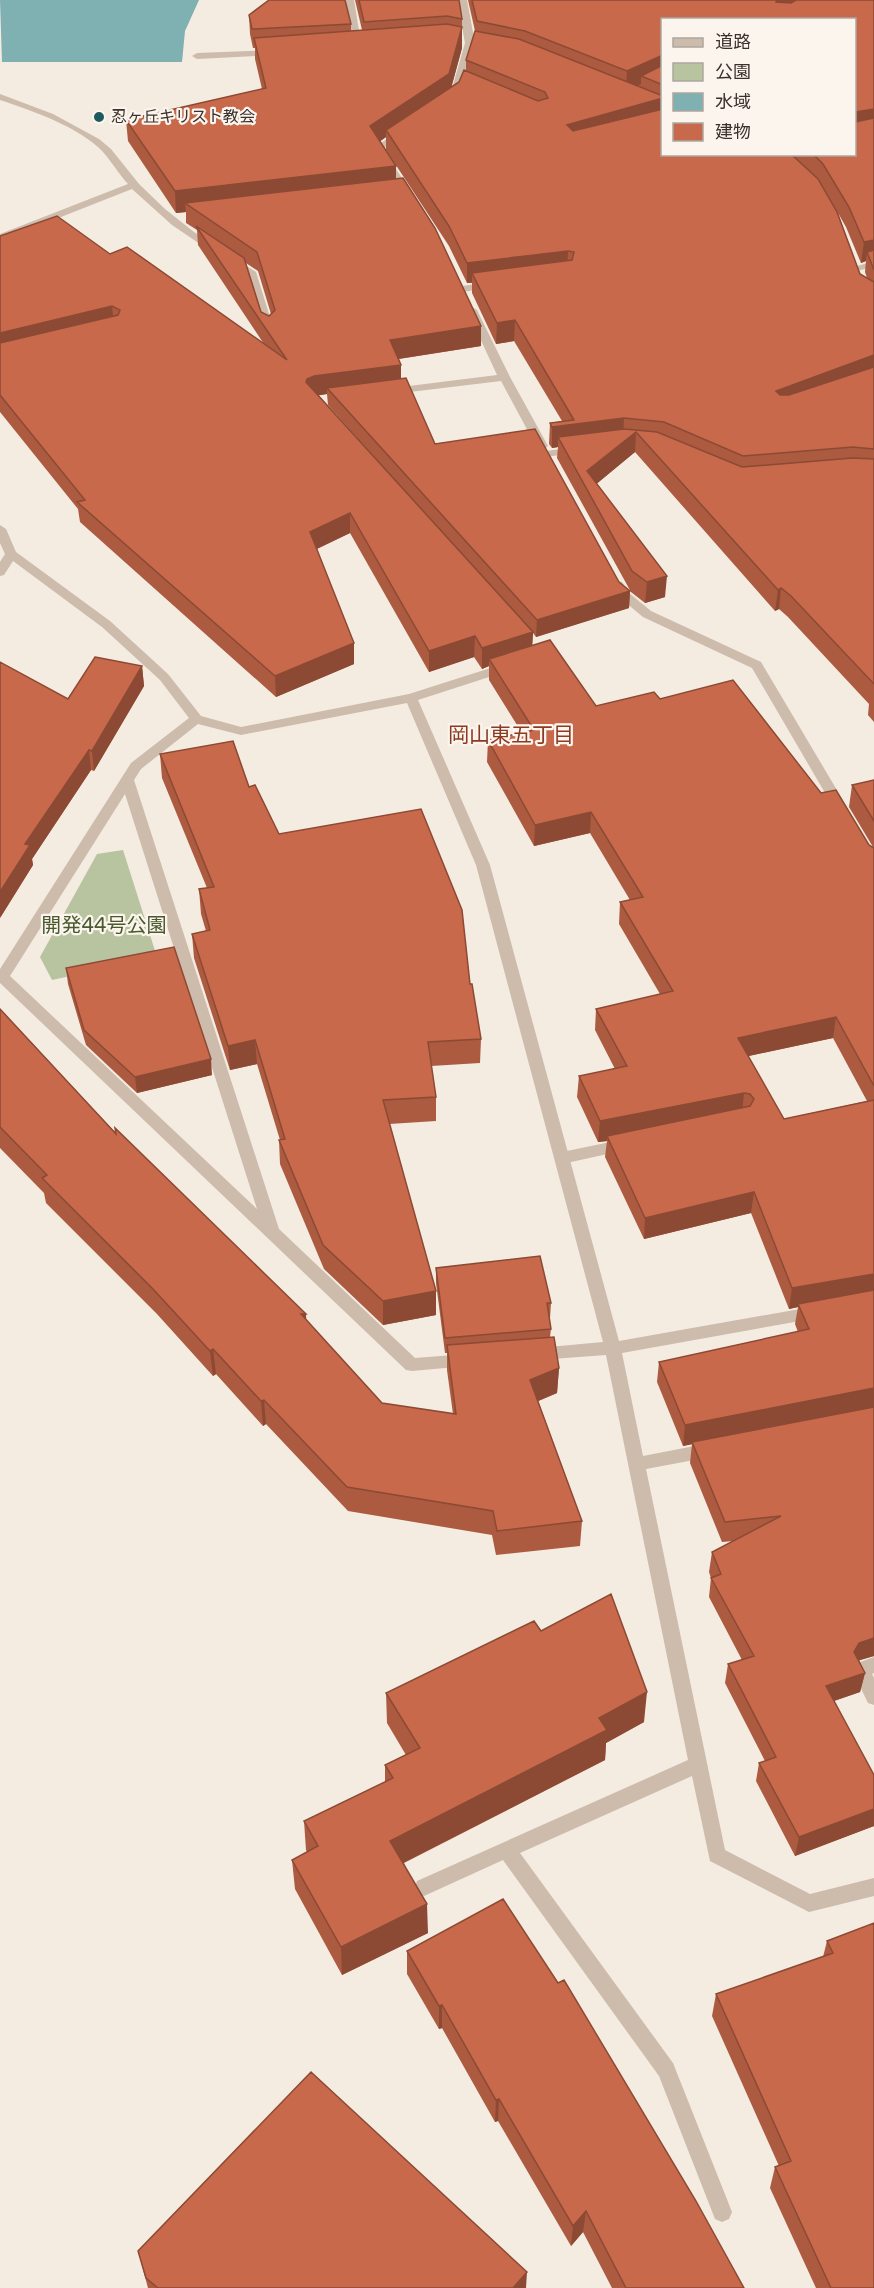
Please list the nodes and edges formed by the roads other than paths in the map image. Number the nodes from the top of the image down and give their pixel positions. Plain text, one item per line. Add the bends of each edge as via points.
1 (349, 0) edge
2 (462, 0) edge
3 (458, 41) edge
4 (475, 44) junction
5 (370, 46) edge
6 (288, 53) edge
7 (197, 56) dead end
8 (0, 97) edge
9 (446, 104) edge
10 (417, 123) edge
11 (134, 185) junction
12 (395, 194) edge
13 (183, 218) dead end
14 (171, 219) junction
15 (0, 238) edge
16 (874, 264) edge
17 (856, 268) edge
18 (457, 278) edge
19 (509, 283) edge
20 (462, 289) junction
21 (268, 331) edge
22 (504, 377) junction
23 (386, 392) edge
24 (590, 448) edge
25 (0, 529) edge
26 (11, 554) junction
27 (0, 572) edge
28 (613, 575) edge
29 (522, 663) edge
30 (411, 698) junction
31 (196, 719) junction
32 (127, 780) junction
33 (845, 815) edge
34 (641, 1142) edge
35 (562, 1158) junction
36 (273, 1232) junction
37 (829, 1310) edge
38 (613, 1348) junction
39 (518, 1356) edge
40 (483, 1359) edge
41 (727, 1446) edge
42 (636, 1464) junction
43 (874, 1665) edge
44 (874, 1698) edge
45 (698, 1764) junction
46 (507, 1850) junction
47 (424, 1887) dead end
48 (874, 1887) edge
49 (722, 2212) dead end

1 - 5 street via 354,48
2 - 4 street
3 - 4 street
4 - 9 street via 465,84
6 - 7 street
8 - 11 street via 40,111 96,141 117,159
10 - 12 street via 378,148 410,197
11 - 14 street
11 - 15 street
13 - 14 street
14 - 21 street via 252,274
16 - 17 street
18 - 20 street
19 - 20 street
20 - 22 street
22 - 23 street
22 - 24 street via 549,459
25 - 26 street
26 - 27 street
26 - 31 street via 114,632 164,677
28 - 33 street via 624,595 647,614 757,665
29 - 30 street
30 - 31 street via 242,731
30 - 35 street via 483,864
31 - 32 street via 136,766
32 - 36 street
32 - 36 street via 2,977
34 - 35 street
35 - 38 street
36 - 40 street via 412,1365
37 - 38 street
38 - 39 street
38 - 42 street
41 - 42 street
42 - 45 street
43 - 44 street via 861,1670
45 - 46 street
45 - 48 street via 717,1855 809,1903
46 - 47 street
46 - 49 street via 666,2070

